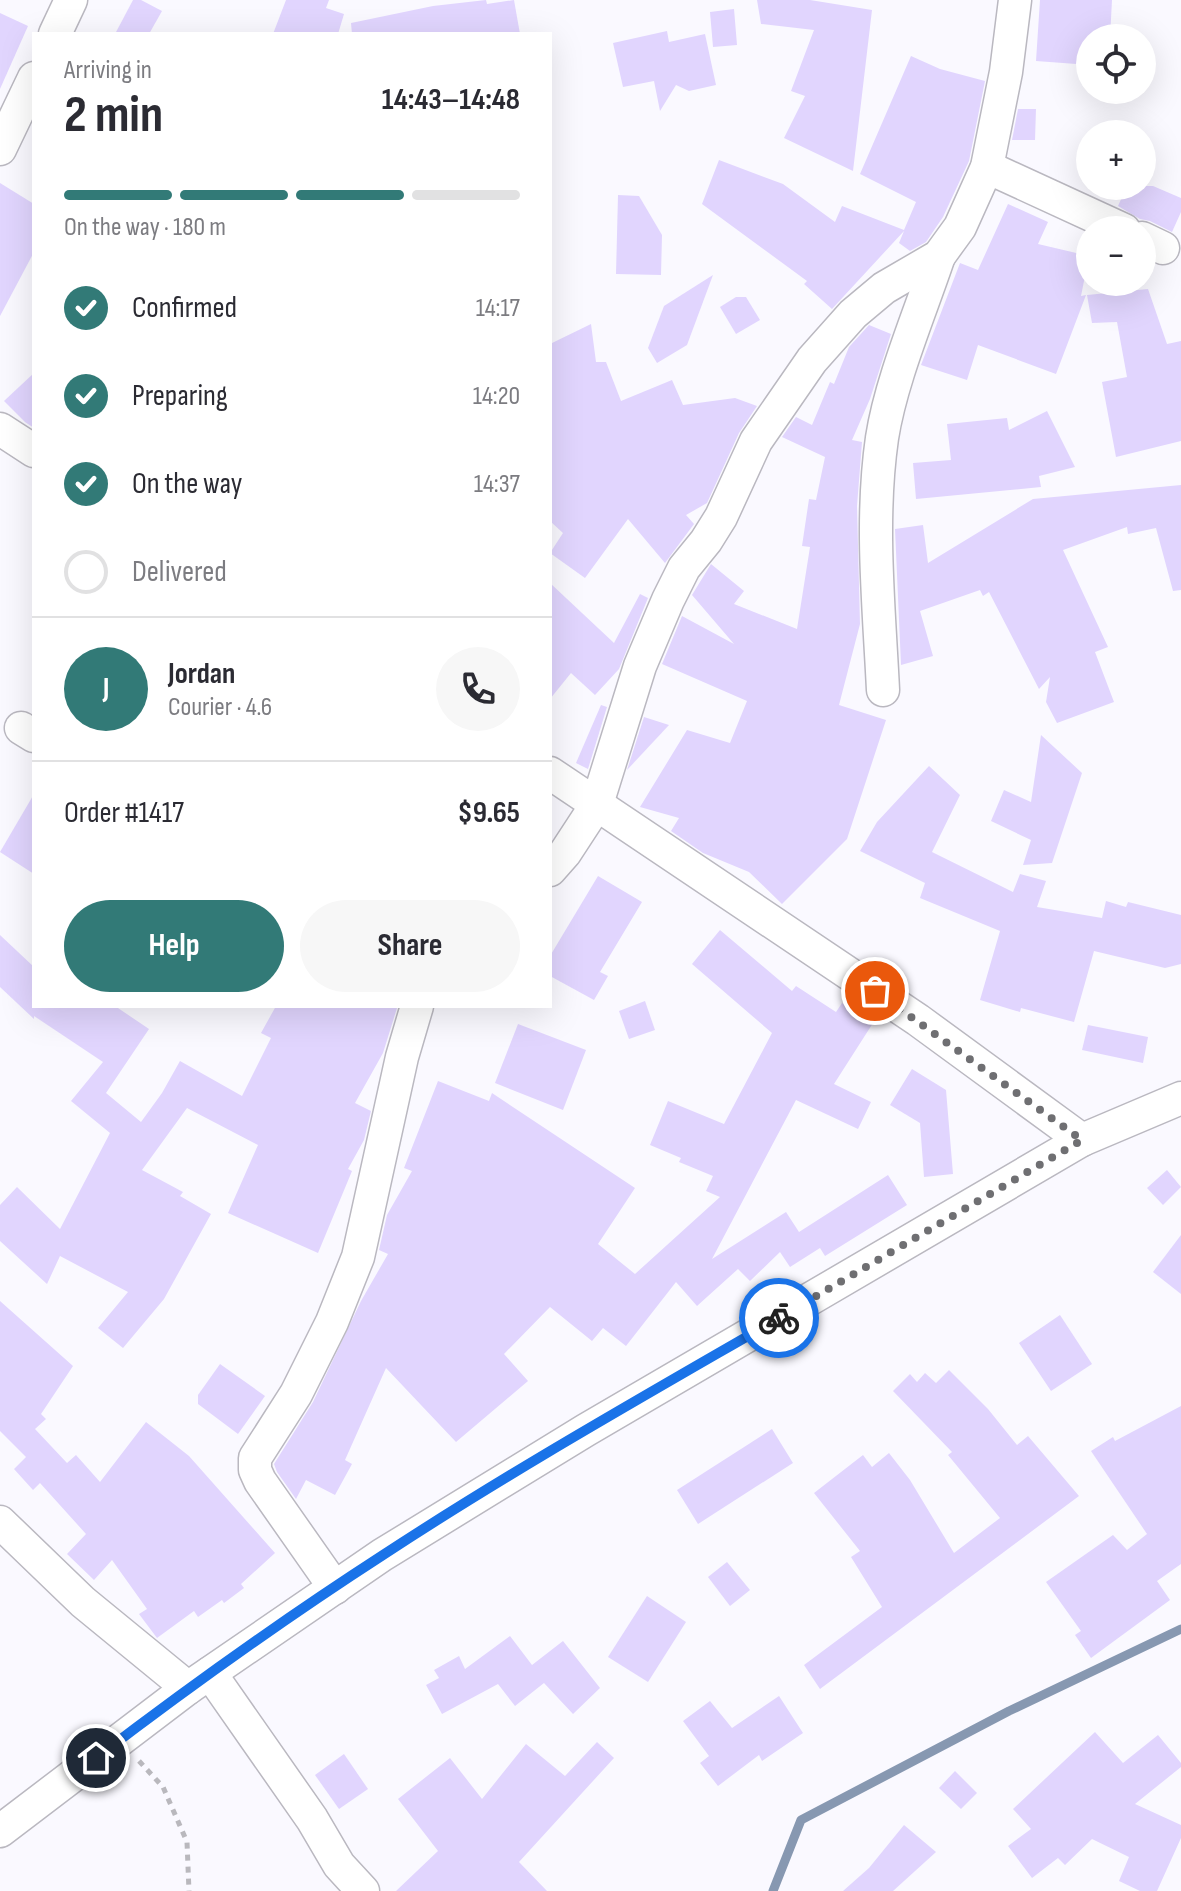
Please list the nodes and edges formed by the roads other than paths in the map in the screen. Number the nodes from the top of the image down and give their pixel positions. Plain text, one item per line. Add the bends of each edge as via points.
1 (71, 0) edge
2 (1015, 0) edge
3 (56, 32) edge
4 (32, 82) edge
5 (0, 149) edge
6 (987, 167) junction
7 (1094, 216) edge
8 (939, 256) junction
9 (0, 429) edge
10 (32, 450) edge
11 (883, 690) dead end
12 (552, 774) edge
13 (597, 804) junction
14 (552, 868) edge
15 (416, 1008) edge
16 (1181, 1098) edge
17 (1082, 1140) junction
18 (0, 1522) edge
19 (335, 1588) junction
20 (199, 1680) junction
21 (0, 1831) edge
22 (363, 1891) edge

1 - 3 street
2 - 6 street
4 - 5 street
6 - 7 street
6 - 8 street via 960,227
8 - 11 street via 882,438 876,525
8 - 13 street via 884,288 853,314 812,360 756,441 721,517 668,600 640,666
9 - 10 street
12 - 13 street
13 - 14 street
13 - 17 street via 918,1020
15 - 19 street via 358,1257 302,1382 255,1458 260,1481
16 - 17 street
17 - 19 street via 586,1430
18 - 20 street via 83,1602
19 - 20 street
20 - 21 street
20 - 22 street

